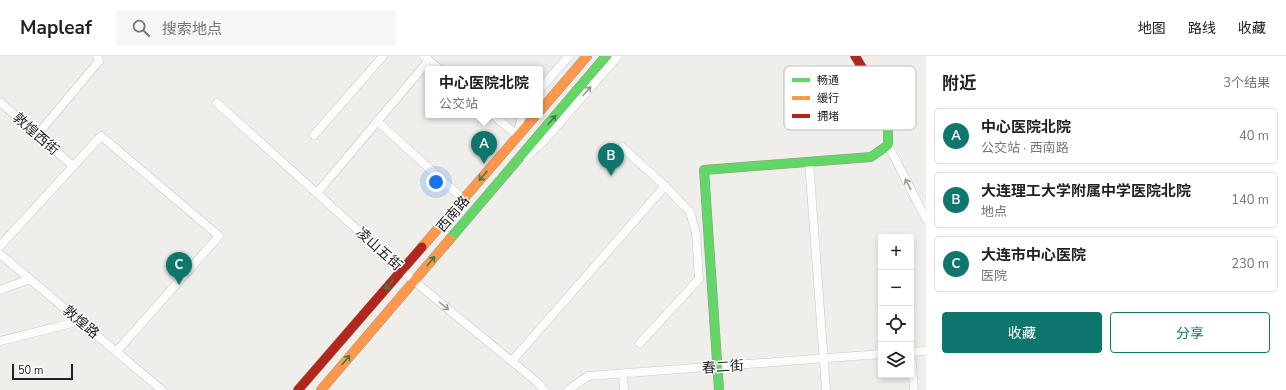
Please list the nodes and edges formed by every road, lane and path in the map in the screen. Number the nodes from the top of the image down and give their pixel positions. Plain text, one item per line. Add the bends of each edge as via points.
1 (97, 56) edge
2 (383, 56) edge
3 (569, 56) edge
4 (587, 56) edge
5 (606, 56) edge
6 (618, 56) edge
7 (855, 56) edge
8 (427, 58) edge
9 (436, 66) edge
10 (861, 66) edge
11 (543, 86) edge
12 (0, 102) edge
13 (217, 103) dead end
14 (543, 107) edge
15 (497, 118) edge
16 (521, 118) edge
17 (533, 118) edge
18 (377, 121) junction
19 (888, 130) edge
20 (37, 135) junction
21 (314, 135) dead end
22 (518, 136) junction
23 (888, 145) junction
24 (622, 148) dead end
25 (809, 162) junction
26 (73, 166) junction
27 (511, 168) junction
28 (665, 186) junction
29 (317, 193) junction
30 (463, 199) junction
31 (926, 219) edge
32 (0, 246) edge
33 (0, 254) edge
34 (402, 270) junction
35 (30, 279) junction
36 (414, 281) junction
37 (0, 290) edge
38 (80, 321) junction
39 (0, 340) edge
40 (640, 343) dead end
41 (926, 351) edge
42 (116, 352) junction
43 (914, 353) edge
44 (878, 354) edge
45 (824, 359) junction
46 (512, 361) junction
47 (717, 368) junction
48 (623, 374) junction
49 (913, 378) edge
50 (162, 390) edge
51 (298, 390) edge
52 (321, 390) edge
53 (544, 390) edge
54 (568, 390) edge
55 (624, 390) edge
56 (719, 390) edge
57 (826, 390) edge
58 (914, 390) edge

1 - 20 street via 100,61
2 - 21 street
3 - 11 street
4 - 14 main road
27 -> 5 main road, 西南路
27 -> 6 street via 544,141
7 - 10 main road
8 - 9 street
8 - 18 street
12 - 20 street, 敦煌西街
13 - 29 street, 凌山五街
15 - 22 street
16 - 22 street
17 - 22 main road, 西南路
18 - 29 street
18 - 30 street
19 - 23 main road
20 - 26 street, 敦煌西街
22 -> 30 main road, 西南路
23 - 25 main road via 871,157
31 -> 23 street
24 - 28 street
25 - 45 street
25 - 47 main road via 704,170
26 - 32 street
26 - 42 street via 101,136 219,236
36 -> 27 main road, 西南路
28 - 40 street via 690,212 696,233 699,279
28 - 46 street
29 - 34 street, 凌山五街
30 - 34 main road, 西南路
33 - 35 street, 敦煌路
34 - 36 street, 凌山五街
34 -> 51 main road, 西南路
35 - 37 street
35 - 38 street, 敦煌路
36 -> 46 street, 凌山五街
52 -> 36 main road, 西南路
38 - 39 street
38 - 42 street, 敦煌路
41 - 43 street
42 - 50 street, 敦煌路
44 - 45 street, 春二街
45 - 47 street, 春二街
45 - 57 street
46 - 53 street, 凌山五街
47 - 48 street, 春二街
47 - 56 main road
48 - 54 street, 春二街 via 588,376
48 - 55 street
49 - 58 street

